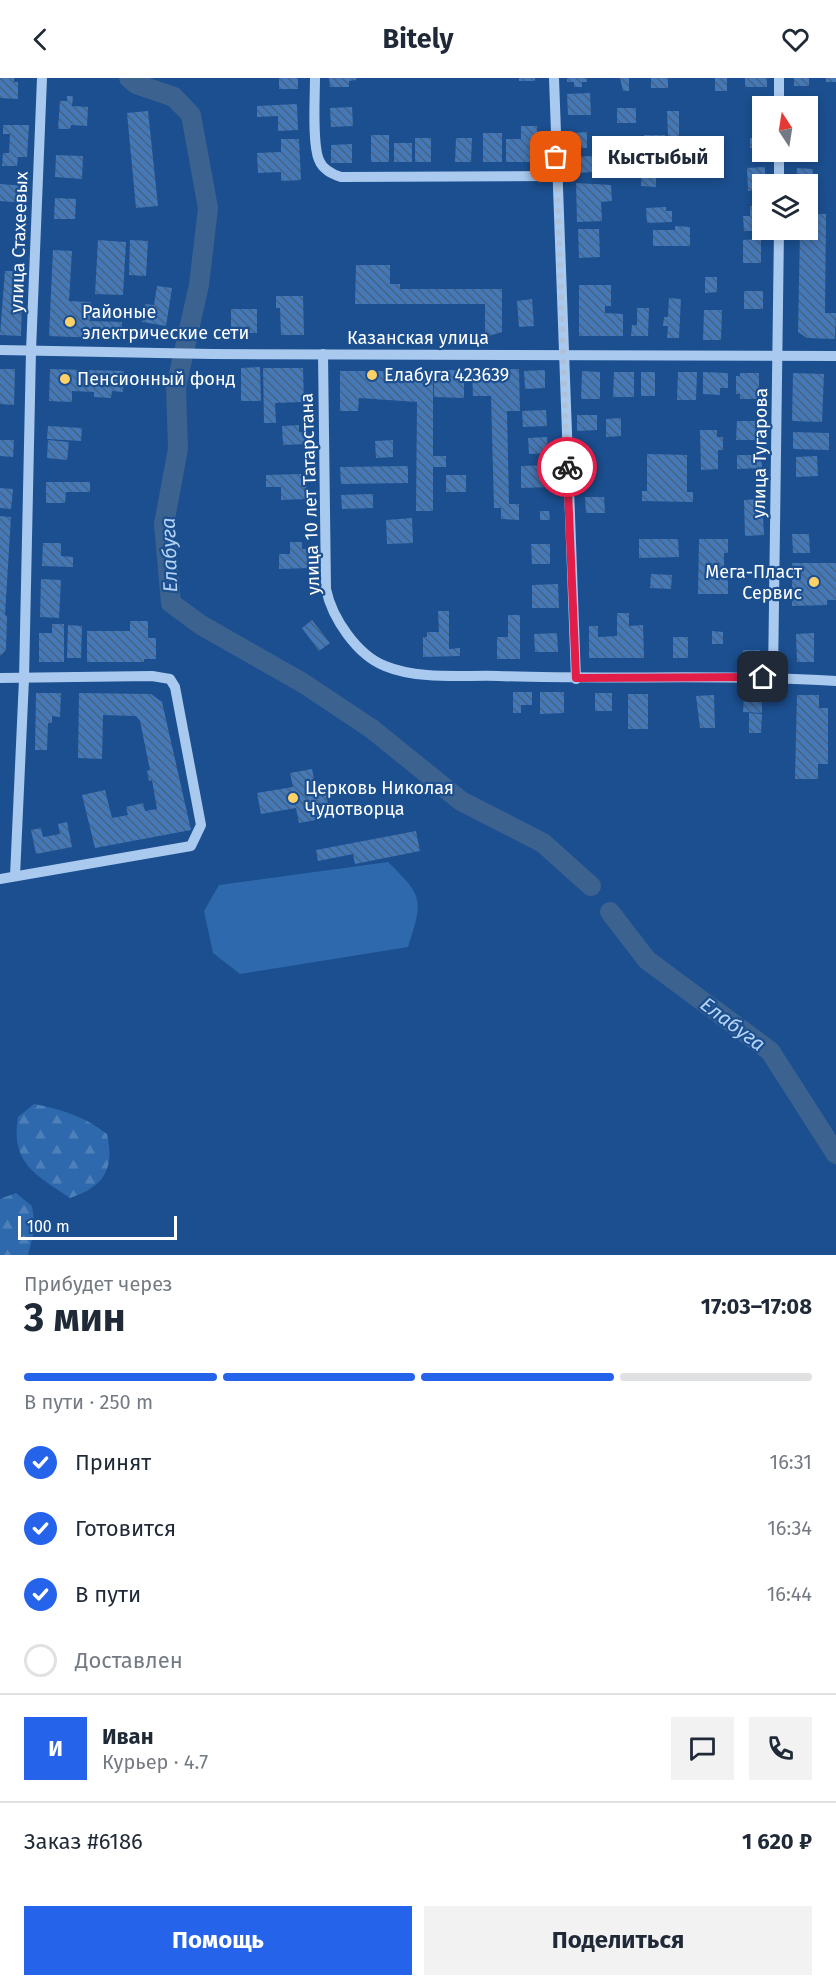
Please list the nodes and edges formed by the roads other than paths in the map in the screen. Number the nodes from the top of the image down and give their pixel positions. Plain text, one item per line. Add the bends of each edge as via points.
1 (42, 78) edge
2 (315, 78) edge
3 (554, 78) edge
4 (779, 78) edge
5 (779, 96) edge
6 (556, 176) junction
7 (779, 240) edge
8 (0, 350) edge
9 (31, 351) junction
10 (322, 354) junction
11 (563, 354) junction
12 (779, 355) junction
13 (836, 356) edge
14 (773, 677) junction
15 (0, 678) edge
16 (576, 678) junction
17 (24, 679) junction
18 (836, 681) edge
19 (15, 876) junction
20 (0, 879) edge

1 - 9 street, улица Стахеевых
2 - 6 street via 317,152 328,171 341,177
3 - 6 street
4 - 5 street
6 - 11 street
7 - 12 street, улица Тугарова
8 - 9 street, Казанская улица
9 - 10 street, Казанская улица
9 - 17 street, улица Стахеевых
10 - 11 street, Казанская улица
10 - 16 street, улица 10 лет Татарстана via 326,577 329,600 349,634 377,663 401,671
11 - 12 street, Казанская улица
11 - 16 street
12 - 13 street, Казанская улица
12 - 14 street, улица Тугарова
14 - 16 street, улица 10 лет Татарстана
14 - 18 street, улица 10 лет Татарстана
15 - 17 street
17 - 19 street, улица Стахеевых
17 - 19 street via 152,676 170,680 175,687 201,825 191,846
19 - 20 street

